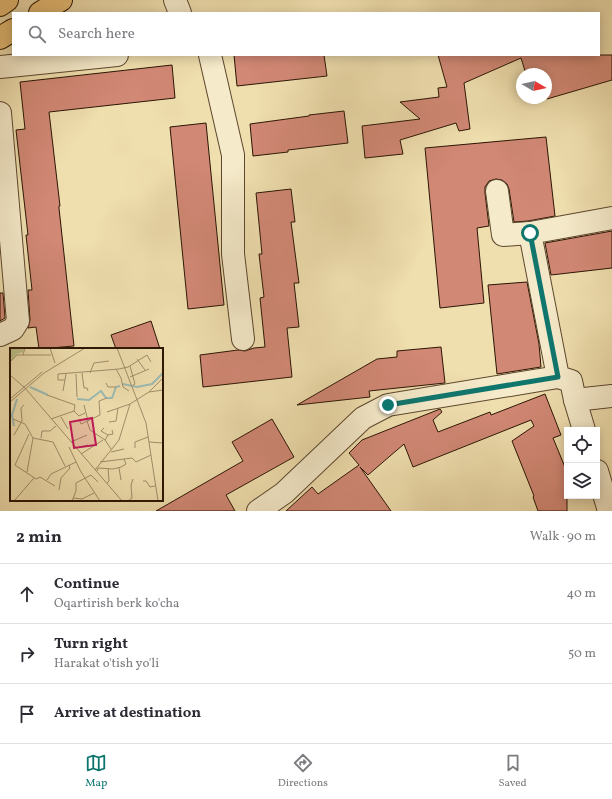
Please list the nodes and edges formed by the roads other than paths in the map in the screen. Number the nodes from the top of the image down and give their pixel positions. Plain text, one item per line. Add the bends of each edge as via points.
1 (7, 0) edge
2 (62, 0) edge
3 (175, 0) edge
4 (0, 4) edge
5 (42, 12) edge
6 (180, 12) edge
7 (12, 31) edge
8 (0, 38) edge
9 (107, 56) edge
10 (210, 56) edge
11 (0, 67) edge
12 (0, 113) edge
13 (497, 191) dead end
14 (612, 218) edge
15 (530, 233) junction
16 (0, 335) edge
17 (243, 338) dead end
18 (558, 377) junction
19 (612, 396) edge
20 (575, 400) junction
21 (583, 427) edge
22 (600, 481) edge
23 (258, 511) edge
24 (609, 511) edge

1 - 4 main road
2 - 5 main road
3 - 6 street
7 - 8 main road
9 - 11 street
10 - 17 street via 233,155 232,254
12 - 16 street via 18,321 13,330
13 - 15 street via 504,235
14 - 15 street
15 - 18 street
18 - 20 street via 571,381
18 - 23 street via 388,405 363,418 284,493
19 - 20 street
20 - 21 street
22 - 24 street

